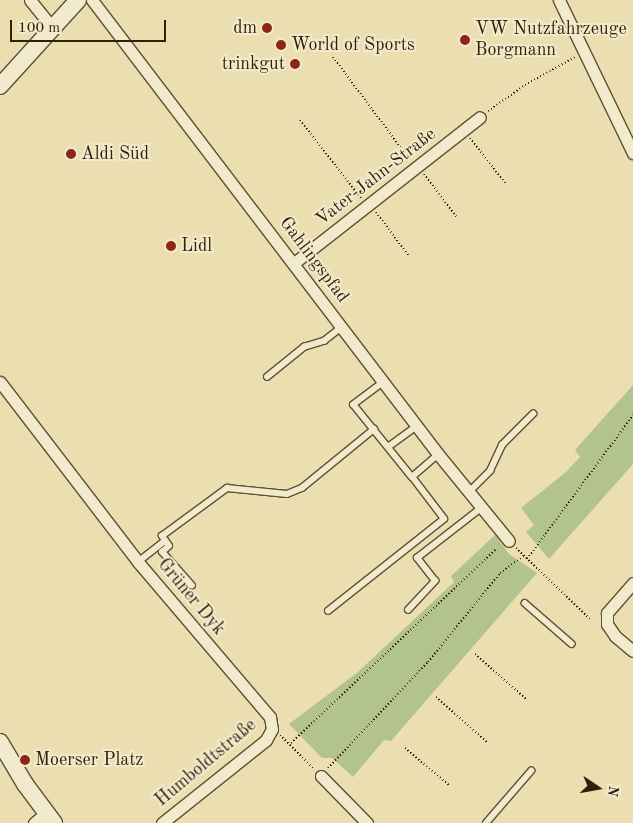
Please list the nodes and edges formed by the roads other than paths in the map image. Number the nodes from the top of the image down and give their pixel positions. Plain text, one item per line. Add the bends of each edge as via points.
1 (30, 0) edge
2 (78, 0) edge
3 (92, 0) edge
4 (559, 0) edge
5 (52, 27) junction
6 (0, 86) edge
7 (480, 117) road end
8 (632, 146) edge
9 (294, 263) junction
10 (342, 327) junction
11 (267, 377) dead end
12 (0, 382) edge
13 (384, 382) junction
14 (533, 414) dead end
15 (417, 426) junction
16 (374, 429) junction
17 (388, 446) junction
18 (438, 454) junction
19 (412, 477) junction
20 (469, 492) junction
21 (481, 508) junction
22 (165, 541) junction
23 (509, 541) road end
24 (138, 562) junction
25 (633, 583) edge
26 (192, 586) dead end
27 (524, 603) dead end
28 (408, 610) dead end
29 (328, 611) dead end
30 (572, 644) dead end
31 (633, 651) edge
32 (272, 729) joint
33 (0, 742) edge
34 (531, 771) dead end
35 (321, 776) road end
36 (45, 820) edge
37 (162, 823) edge
38 (367, 823) edge
39 (486, 823) edge

1 - 5 street
2 - 5 main road
3 - 9 street, Gahlingspfad
4 - 8 street
5 - 6 main road
7 - 9 street, Vater-Jahn-Straße
9 - 10 street, Gahlingspfad
10 - 11 lane via 324,341 304,347
10 - 13 street, Gahlingspfad
12 - 24 street, Grüner Dyk
13 - 15 street, Gahlingspfad
13 - 16 lane via 354,405
14 - 20 lane via 502,445 490,471
15 - 17 lane
15 - 18 street, Gahlingspfad
16 - 17 lane
16 - 22 lane via 302,488 287,494 227,488 162,536
17 - 19 lane
18 - 19 lane
18 - 20 street, Gahlingspfad
19 - 29 lane via 444,519
20 - 21 street, Gahlingspfad
21 - 23 street, Gahlingspfad
21 - 28 lane via 417,558 435,581
22 - 24 lane
22 - 26 lane via 169,546 162,552
24 - 32 street, Grüner Dyk via 270,717
25 - 31 street via 607,613 607,624 615,636
27 - 30 lane
32 - 37 street, Humboldtstraße via 266,740
33 - 36 main road
34 - 39 lane
35 - 38 street

